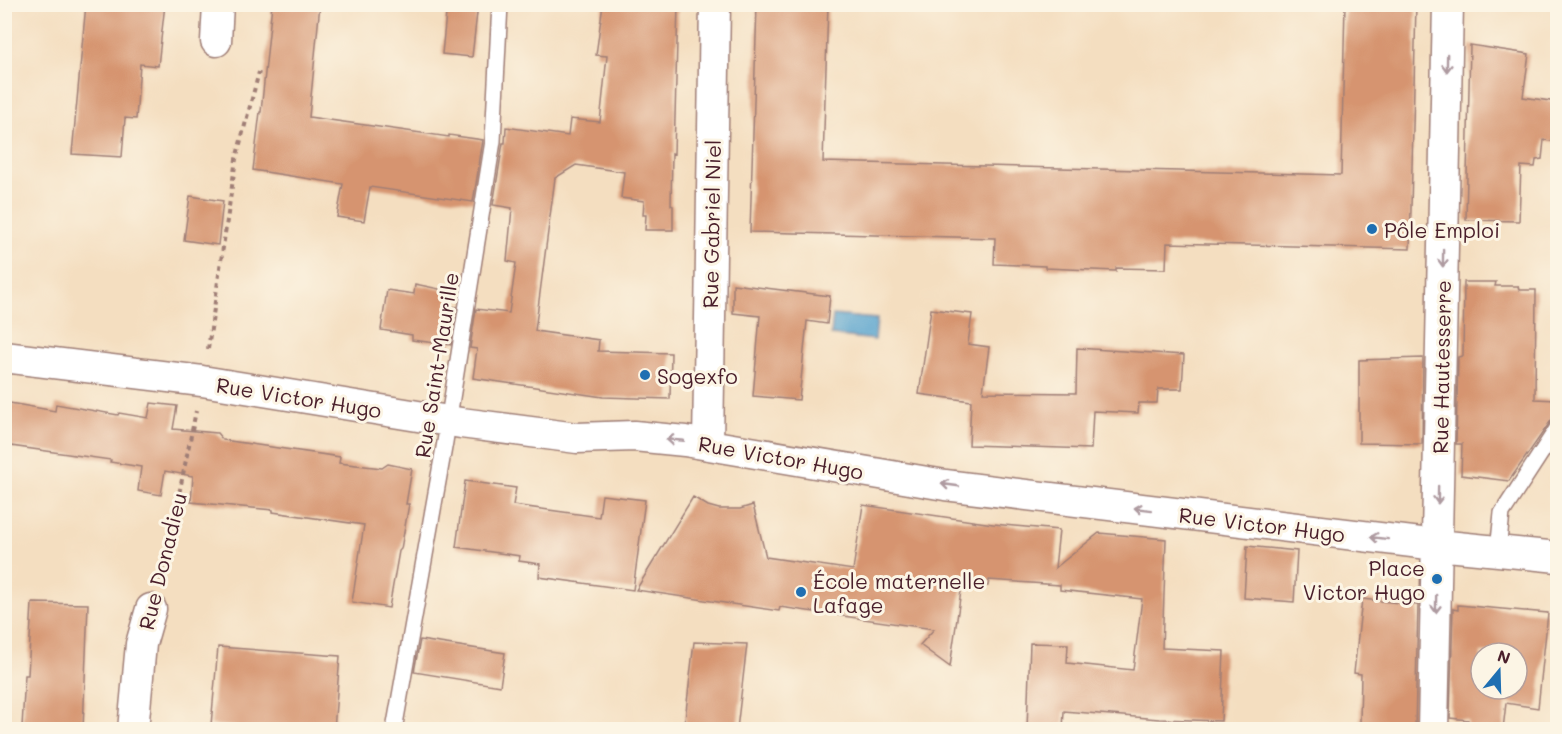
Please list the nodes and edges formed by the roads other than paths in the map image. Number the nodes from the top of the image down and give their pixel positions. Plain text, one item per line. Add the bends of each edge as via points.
1 (218, 4) edge
2 (500, 4) edge
3 (715, 4) edge
4 (1448, 4) edge
5 (216, 41) dead end
6 (4, 357) edge
7 (448, 420) junction
8 (1557, 428) edge
9 (708, 444) junction
10 (1437, 545) junction
11 (1498, 551) junction
12 (1557, 557) edge
13 (151, 609) road end
14 (133, 729) edge
15 (394, 729) edge
16 (1433, 729) edge

1 - 5 street
2 - 7 lane, Rue Saint-Maurille via 493,141
3 - 9 street, Rue Gabriel Niel
4 -> 10 street, Rue Hautesserre
6 - 7 street, Rue Victor Hugo via 202,381
9 -> 7 street, Rue Victor Hugo via 634,436 577,438
7 - 15 lane, Rue Saint-Maurille
8 - 11 lane via 1502,513
10 -> 9 street, Rue Victor Hugo via 945,484
10 - 11 street, Rue Victor Hugo
10 -> 16 street, Rue Hautesserre
11 - 12 street, Rue Victor Hugo
13 - 14 street, Rue Donadieu via 141,644

